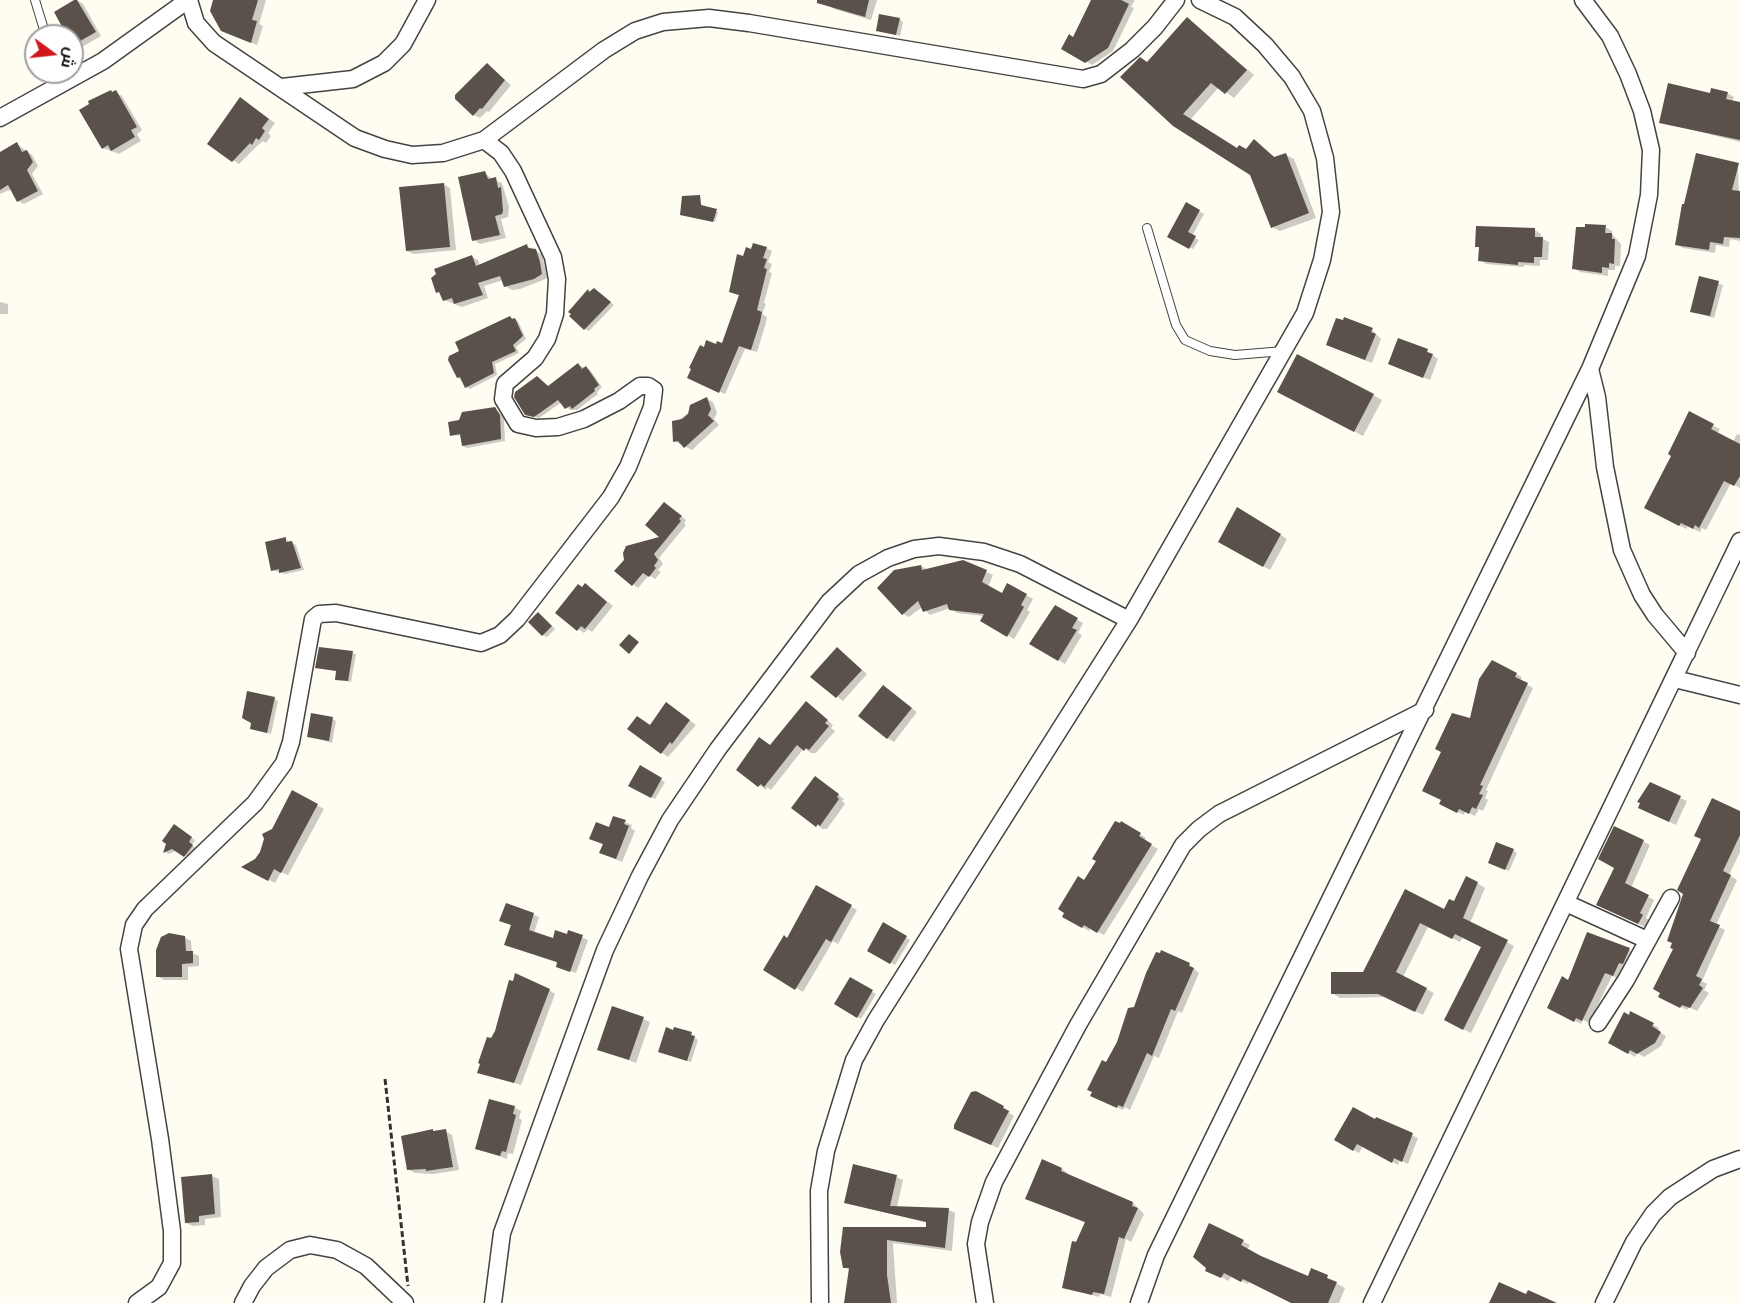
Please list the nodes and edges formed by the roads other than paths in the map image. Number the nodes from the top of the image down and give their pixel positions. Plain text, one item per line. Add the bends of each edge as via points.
1 (36, 0) edge
2 (189, 0) edge
3 (427, 0) edge
4 (1176, 0) edge
5 (1200, 0) edge
6 (1583, 0) edge
7 (43, 24) edge
8 (84, 68) edge
9 (57, 84) edge
10 (282, 87) junction
11 (0, 118) edge
12 (484, 140) junction
13 (1147, 228) dead end
14 (1284, 350) junction
15 (1590, 369) junction
16 (1740, 541) edge
17 (1130, 620) junction
18 (1687, 653) junction
19 (1675, 679) junction
20 (1740, 695) edge
21 (1425, 710) junction
22 (1671, 898) dead end
23 (1566, 903) junction
24 (1647, 940) junction
25 (1598, 1023) dead end
26 (1740, 1159) edge
27 (407, 1297) edge
28 (137, 1303) edge
29 (243, 1303) edge
30 (493, 1303) edge
31 (820, 1303) edge
32 (985, 1303) edge
33 (1139, 1303) edge
34 (1372, 1303) edge
35 (1604, 1303) edge

1 - 7 lane
2 - 8 street via 143,34
2 - 10 street via 196,23 214,43
3 - 10 street via 403,44 384,63 353,79
4 - 12 street via 1132,50 1101,74 1083,79 709,18 663,22 635,31 604,50
5 - 14 street via 1235,17 1292,77 1312,111 1325,158 1331,212 1322,260 1305,313
6 - 15 street via 1610,36 1628,74 1651,150 1649,195 1637,256
9 - 11 street
10 - 12 street via 355,138 385,149 412,154 443,153
12 - 28 street via 501,153 513,171 553,257 557,279 555,314 547,339 535,358 505,384 503,399 518,424 536,428 567,424 619,401 640,386 654,390 652,407 628,467 611,497 524,610 500,635 481,643 336,613 319,614 313,620 284,764 255,803 145,909 135,926 129,949 172,1231 169,1273 159,1287
13 - 14 lane via 1176,325 1185,340 1210,351 1235,355
14 - 17 street
15 - 18 street via 1622,550 1642,595
15 - 21 street
16 - 18 street
17 - 30 street via 1020,564 984,552 949,547 915,549 888,558 859,574 829,602 718,749 670,820 640,876 605,950 502,1233
17 - 31 street via 854,1060 826,1151 819,1191
18 - 19 street
19 - 20 street
19 - 23 street
21 - 32 street via 1219,814 1183,845 1078,1025 994,1182 976,1244
21 - 33 street via 1161,1245
22 - 24 street
23 - 24 street
23 - 34 street
24 - 25 street
26 - 35 street via 1713,1169 1670,1197 1653,1214 1634,1242
27 - 29 street via 337,1250 310,1245 290,1250 266,1268

